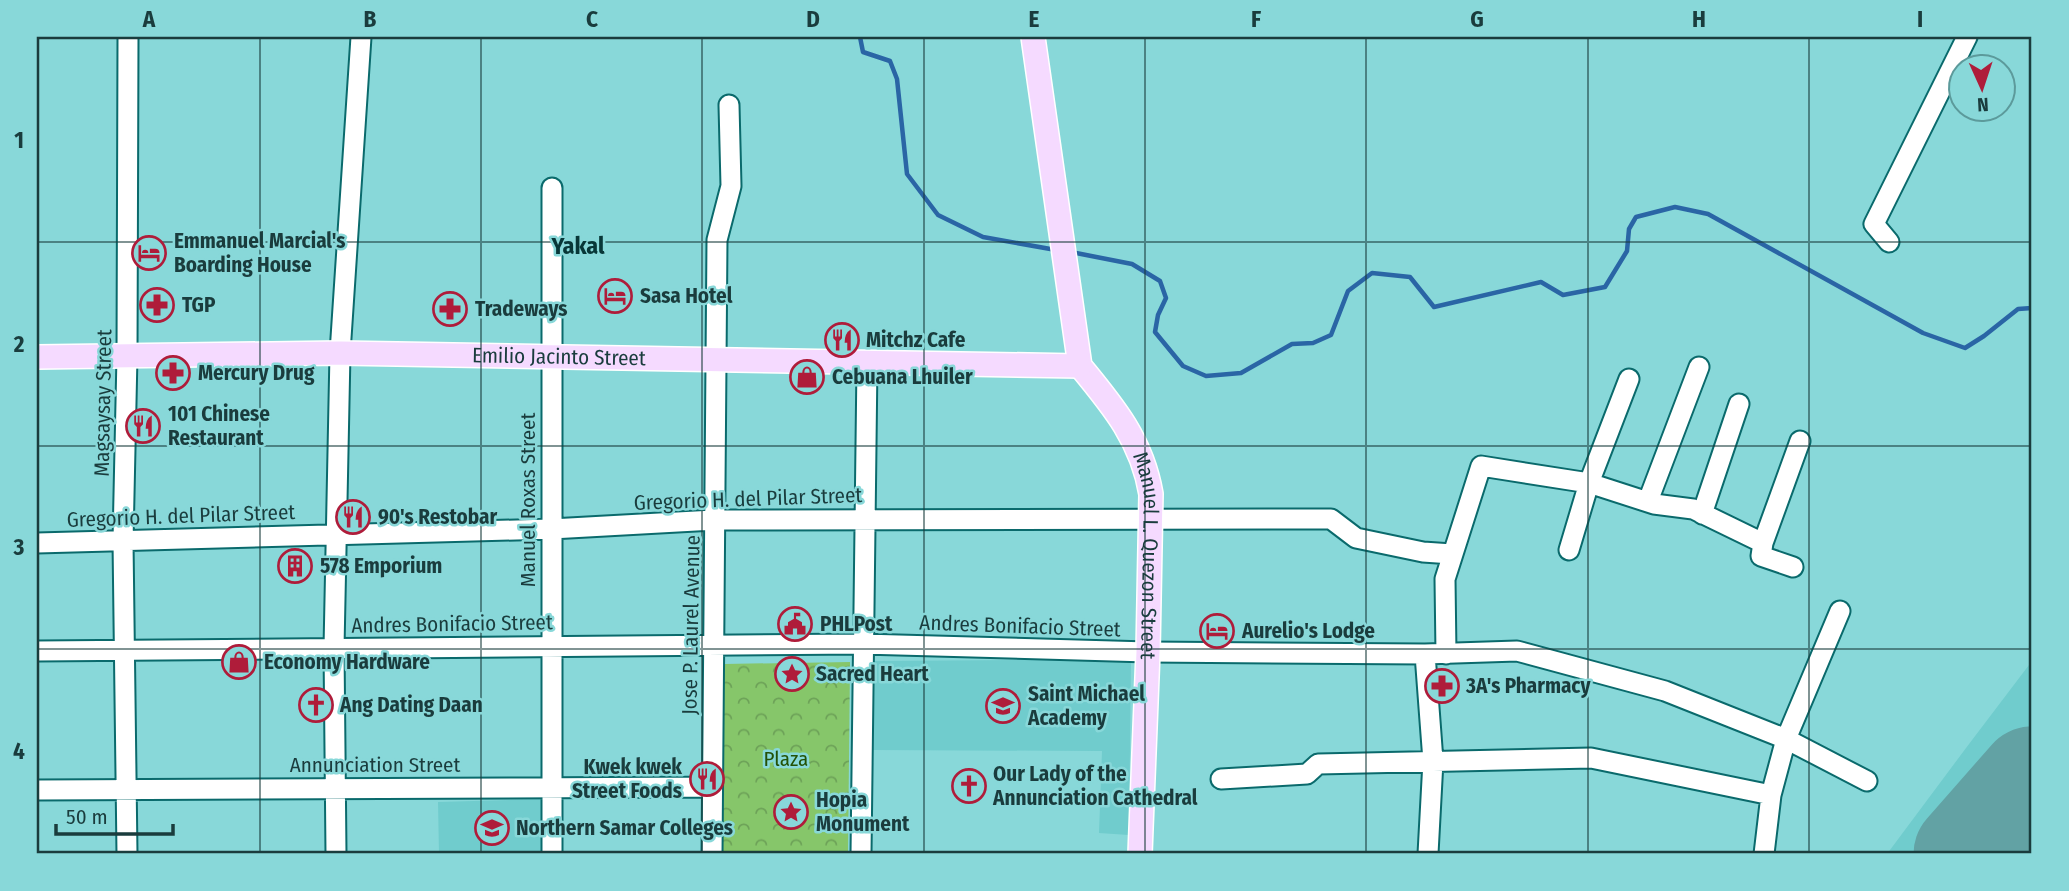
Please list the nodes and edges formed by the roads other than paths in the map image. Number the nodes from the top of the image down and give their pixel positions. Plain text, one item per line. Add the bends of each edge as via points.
1 (128, 37) edge
2 (361, 37) edge
3 (1033, 37) edge
4 (1967, 37) edge
5 (729, 104) dead end
6 (552, 188) dead end
7 (1889, 242) dead end
8 (340, 353) junction
9 (127, 356) junction
10 (37, 357) edge
11 (551, 358) junction
12 (716, 361) junction
13 (867, 363) junction
14 (1080, 366) junction
15 (1699, 367) dead end
16 (1629, 379) dead end
17 (1739, 404) dead end
18 (1800, 441) dead end
19 (1588, 483) junction
20 (1648, 501) junction
21 (1702, 514) junction
22 (864, 518) junction
23 (1152, 519) junction
24 (714, 520) junction
25 (551, 529) junction
26 (336, 533) junction
27 (122, 541) junction
28 (37, 543) edge
29 (1763, 543) junction
30 (1569, 550) dead end
31 (1452, 554) junction
32 (1793, 567) dead end
33 (1840, 611) dead end
34 (862, 644) junction
35 (713, 645) junction
36 (551, 646) junction
37 (334, 648) junction
38 (37, 650) edge
39 (124, 650) junction
40 (1148, 652) junction
41 (1425, 654) junction
42 (1447, 654) junction
43 (1786, 739) junction
44 (1433, 761) junction
45 (1221, 779) dead end
46 (1867, 780) dead end
47 (712, 787) junction
48 (336, 788) junction
49 (553, 788) junction
50 (127, 789) junction
51 (37, 790) edge
52 (1772, 795) junction
53 (127, 854) edge
54 (336, 854) edge
55 (552, 854) edge
56 (712, 854) edge
57 (861, 854) edge
58 (1140, 854) edge
59 (1428, 854) edge
60 (1764, 854) edge

1 - 9 street, Magsaysay Street
2 - 8 street
3 - 14 main road
4 - 7 street via 1874,224
5 - 12 street, Jose P. Laurel Avenue via 731,186 717,240
6 - 11 street, Manuel Roxas Street
8 - 9 main road, Emilio Jacinto Street
8 - 11 main road, Emilio Jacinto Street
8 - 26 street
9 - 10 main road, Emilio Jacinto Street
9 - 27 street, Magsaysay Street
11 - 12 main road, Emilio Jacinto Street
11 - 25 street, Manuel Roxas Street
12 - 13 main road, Emilio Jacinto Street
12 - 24 street, Jose P. Laurel Avenue
13 - 14 main road, Emilio Jacinto Street
13 - 22 street
14 - 23 main road, Manuel L. Quezon Street via 1138,446 1147,471
15 - 20 street
16 - 19 street
17 - 21 street
18 - 29 street
19 - 20 street
19 - 30 street
19 - 31 street via 1482,466
20 - 21 street
21 - 29 street
22 - 23 street, Gregorio H. del Pilar Street
22 - 24 street, Gregorio H. del Pilar Street
22 - 34 street
23 - 31 street, Gregorio H. del Pilar Street via 1331,519 1356,538
23 - 40 main road, Manuel L. Quezon Street
24 - 25 street, Gregorio H. del Pilar Street
24 - 35 street, Jose P. Laurel Avenue
25 - 26 street, Gregorio H. del Pilar Street
25 - 36 street, Manuel Roxas Street
26 - 27 street, Gregorio H. del Pilar Street
26 - 37 street
27 - 28 street, Gregorio H. del Pilar Street
27 - 39 street, Magsaysay Street
29 - 32 street via 1762,556
31 - 42 street via 1445,579
33 - 43 street
34 - 35 street, Andres Bonifacio Street
34 - 40 street, Andres Bonifacio Street
34 - 57 street
35 - 36 street, Andres Bonifacio Street
35 - 47 street, Jose P. Laurel Avenue
36 - 37 street, Andres Bonifacio Street
36 - 49 street, Manuel Roxas Street
37 - 39 street, Andres Bonifacio Street
37 - 48 street
38 - 39 street, Andres Bonifacio Street
39 - 50 street, Magsaysay Street
40 - 41 street, Andres Bonifacio Street
40 - 58 main road, Manuel L. Quezon Street
41 - 42 street, Andres Bonifacio Street
41 - 44 street
42 - 43 street, Andres Bonifacio Street via 1517,651 1665,691
43 - 46 street, Andres Bonifacio Street
43 - 52 street
44 - 45 street via 1318,764 1307,774
44 - 52 street via 1591,758
44 - 59 street
47 - 49 street, Annunciation Street
47 - 56 street, Jose P. Laurel Avenue
48 - 49 street, Annunciation Street
48 - 50 street, Annunciation Street
48 - 54 street
49 - 55 street, Manuel Roxas Street
50 - 51 street, Annunciation Street
50 - 53 street, Magsaysay Street
52 - 60 street

